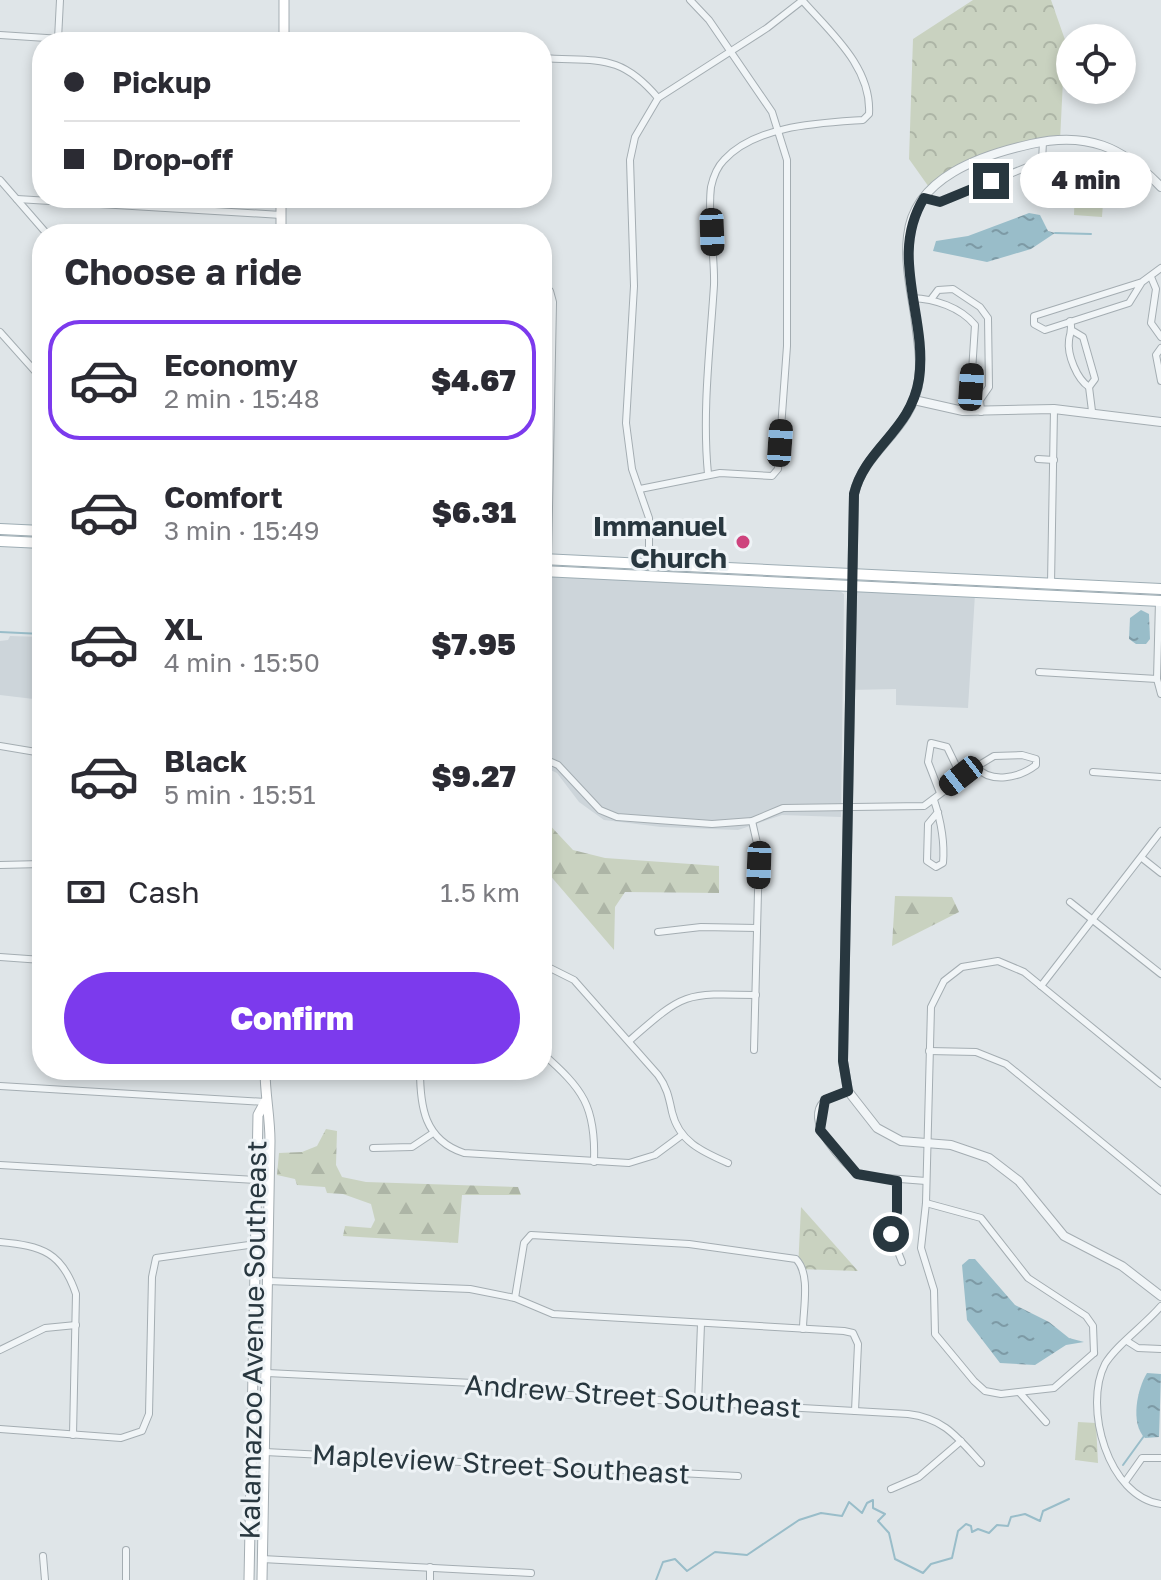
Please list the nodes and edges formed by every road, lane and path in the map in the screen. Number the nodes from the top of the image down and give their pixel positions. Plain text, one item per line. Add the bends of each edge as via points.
1 (60, 0) edge
2 (284, 0) edge
3 (690, 0) edge
4 (803, 0) edge
5 (58, 32) edge
6 (284, 32) edge
7 (0, 35) edge
8 (32, 37) edge
9 (728, 53) junction
10 (552, 59) edge
11 (658, 98) junction
12 (779, 132) junction
13 (1043, 142) junction
14 (0, 180) edge
15 (1161, 187) edge
16 (924, 198) junction
17 (17, 199) junction
18 (32, 199) edge
19 (173, 208) edge
20 (281, 208) edge
21 (195, 210) joint
22 (281, 215) junction
23 (38, 224) edge
24 (281, 224) edge
25 (1161, 268) edge
26 (1151, 277) junction
27 (1142, 282) junction
28 (1159, 290) edge
29 (912, 298) junction
30 (932, 298) junction
31 (552, 300) edge
32 (1070, 321) junction
33 (552, 327) edge
34 (1073, 331) junction
35 (0, 332) edge
36 (1160, 335) edge
37 (0, 344) edge
38 (1161, 348) edge
39 (32, 368) edge
40 (1161, 381) edge
41 (1089, 387) junction
42 (914, 400) junction
43 (980, 400) junction
44 (1054, 409) junction
45 (1092, 411) junction
46 (981, 412) junction
47 (1161, 422) edge
48 (1038, 459) dead end
49 (1054, 460) junction
50 (708, 474) junction
51 (640, 489) junction
52 (0, 529) edge
53 (32, 531) edge
54 (0, 541) edge
55 (32, 543) edge
56 (552, 559) edge
57 (649, 564) junction
58 (754, 568) junction
59 (552, 571) edge
60 (632, 575) junction
61 (714, 578) junction
62 (850, 579) junction
63 (967, 579) junction
64 (995, 581) junction
65 (1051, 584) junction
66 (1161, 589) edge
67 (958, 591) junction
68 (982, 592) junction
69 (1006, 593) junction
70 (1160, 600) edge
71 (1039, 672) dead end
72 (1157, 679) junction
73 (1161, 694) edge
74 (0, 746) edge
75 (32, 751) edge
76 (552, 762) edge
77 (976, 767) junction
78 (1093, 772) dead end
79 (961, 776) junction
80 (1161, 777) edge
81 (940, 793) junction
82 (934, 800) junction
83 (847, 810) junction
84 (938, 812) junction
85 (752, 821) junction
86 (1161, 831) edge
87 (1142, 858) junction
88 (32, 864) edge
89 (0, 865) edge
90 (1161, 873) edge
91 (1070, 902) dead end
92 (1093, 919) junction
93 (757, 928) junction
94 (658, 932) dead end
95 (0, 957) edge
96 (32, 959) edge
97 (552, 968) edge
98 (1161, 974) edge
99 (1041, 986) junction
100 (756, 995) junction
101 (629, 1041) junction
102 (754, 1050) dead end
103 (929, 1051) junction
104 (552, 1064) edge
105 (265, 1080) edge
106 (420, 1080) edge
107 (1161, 1084) edge
108 (0, 1086) edge
109 (848, 1091) junction
110 (265, 1102) junction
111 (433, 1133) junction
112 (682, 1135) junction
113 (927, 1144) junction
114 (373, 1148) dead end
115 (594, 1162) junction
116 (728, 1163) dead end
117 (0, 1165) edge
118 (256, 1180) junction
119 (897, 1181) junction
120 (926, 1181) junction
121 (1161, 1191) edge
122 (926, 1203) junction
123 (0, 1242) edge
124 (256, 1244) junction
125 (902, 1262) dead end
126 (268, 1281) junction
127 (268, 1293) junction
128 (1161, 1296) edge
129 (515, 1298) junction
130 (1161, 1306) edge
131 (254, 1316) junction
132 (701, 1324) junction
133 (76, 1325) junction
134 (803, 1329) junction
135 (1127, 1341) junction
136 (1161, 1349) edge
137 (0, 1350) edge
138 (1094, 1353) junction
139 (1109, 1359) junction
140 (267, 1373) junction
141 (1020, 1393) junction
142 (698, 1403) junction
143 (855, 1411) junction
144 (1046, 1422) dead end
145 (0, 1429) edge
146 (73, 1435) junction
147 (961, 1441) junction
148 (265, 1452) junction
149 (1161, 1458) edge
150 (981, 1463) dead end
151 (738, 1476) dead end
152 (1125, 1482) junction
153 (891, 1489) dead end
154 (251, 1495) junction
155 (1161, 1504) edge
156 (264, 1505) junction
157 (126, 1550) dead end
158 (43, 1556) dead end
159 (262, 1559) junction
160 (430, 1567) junction
161 (531, 1573) dead end
162 (45, 1580) edge
163 (126, 1580) edge
164 (249, 1580) edge
165 (262, 1580) edge
166 (430, 1580) edge

1 - 5 street
2 - 6 main road
3 - 9 street
4 - 9 street
4 - 12 street via 858,68 869,106 867,118
7 - 8 street
9 - 11 street
9 - 12 street via 767,104
10 - 11 street via 614,63 632,71
11 - 51 street via 643,118 630,160 634,286 626,423
12 - 50 street via 724,160 711,186
12 - 50 street via 787,160 788,308 777,474
13 - 15 street via 1111,147 1130,156
13 - 16 street via 968,164
13 - 16 street via 1042,161 940,202
14 - 17 street
16 - 29 street via 908,234
17 - 18 street
17 - 23 street
19 - 21 street
20 - 22 main road
21 - 22 street
22 - 24 main road
25 - 26 street
26 - 27 street
26 - 28 street
27 - 32 street via 1129,303
27 - 32 street via 1033,320 1035,327 1045,330
28 - 36 street via 1151,323
29 - 30 street
29 - 42 street via 920,357
30 - 43 street via 975,325 971,387
30 - 43 street via 938,290 953,289 986,313 989,387
31 - 33 street
32 - 34 street
34 - 41 street via 1069,344 1079,379
34 - 41 street via 1083,337 1095,379
35 - 37 street
35 - 39 street
38 - 40 street via 1156,355
41 - 45 street
42 - 46 street
42 - 62 street via 896,433 857,480
43 - 46 street
44 - 45 street
44 - 46 street
44 - 49 street
45 - 47 street
48 - 49 street
49 - 65 street
50 - 51 street
51 - 57 street via 649,518
52 - 53 main road
54 - 55 main road
56 - 57 main road
57 - 58 main road
57 - 60 main road
58 - 61 main road via 724,570
58 - 62 main road
59 - 60 main road
60 - 61 main road
61 - 62 main road
62 - 63 main road
62 - 67 main road
62 - 83 street
63 - 64 main road
63 - 67 main road
64 - 65 main road
64 - 68 main road
65 - 66 main road
65 - 69 main road via 1043,592
67 - 68 main road
68 - 69 main road
69 - 70 main road
70 - 72 street
71 - 72 street
72 - 73 street
74 - 75 street
76 - 85 street via 600,810 617,817 712,824
77 - 77 street via 994,756 1032,757 1037,762 1026,772 999,777 985,776
77 - 79 street
78 - 80 street
79 - 81 street
79 - 81 street via 947,747 931,743 928,762
81 - 82 street
82 - 83 street via 910,809
82 - 84 street
83 - 85 street via 783,808
83 - 109 street via 843,1061
84 - 84 street via 944,855 936,867 927,861 927,838 929,821
85 - 93 street via 759,852
86 - 87 street
87 - 90 street
87 - 92 street
88 - 89 street
91 - 92 street
92 - 98 street
92 - 99 street
93 - 94 street
93 - 100 street
95 - 96 street
97 - 101 street via 571,977
99 - 103 street via 1008,964 986,961 962,967 937,992
99 - 107 street
100 - 101 street via 698,994 679,999
100 - 102 street
101 - 112 street via 663,1083
103 - 113 street
103 - 121 street via 994,1057
104 - 115 street via 587,1103 594,1120
105 - 110 main road, Kalamazoo Avenue Southeast
106 - 111 street via 422,1112
108 - 110 street
109 - 113 street via 877,1128 901,1141
109 - 119 street via 825,1100 822,1135 857,1174
110 - 118 main road, Kalamazoo Avenue Southeast via 258,1115
110 - 126 main road, Kalamazoo Avenue Southeast via 270,1114
111 - 114 street via 412,1147
111 - 115 street via 464,1153
112 - 115 street via 642,1160
112 - 116 street
113 - 120 street
113 - 128 street via 964,1148 996,1162 1064,1236 1123,1267
117 - 118 street
118 - 124 main road, Kalamazoo Avenue Southeast
119 - 120 street
119 - 125 street via 891,1234
120 - 122 street
122 - 138 street via 981,1218 1028,1278 1086,1316 1093,1326
122 - 141 street via 921,1248 934,1290 935,1334 985,1391
123 - 133 street via 29,1245 59,1261 76,1294
124 - 127 main road via 264,1252
124 - 131 main road, Kalamazoo Avenue Southeast
124 - 146 street via 156,1258 149,1414 142,1431 121,1438
126 - 127 main road, Kalamazoo Avenue Southeast
126 - 129 street via 470,1289
127 - 140 main road, Kalamazoo Avenue Southeast
129 - 132 street via 553,1314
129 - 134 street via 524,1243 531,1235 689,1244 796,1259 805,1283
130 - 135 street
131 - 140 main road via 258,1363
131 - 154 main road, Kalamazoo Avenue Southeast
132 - 134 street
132 - 142 street
133 - 137 street via 45,1328
133 - 146 street
134 - 143 street via 844,1331 857,1338
135 - 136 street via 1138,1348
135 - 139 street
138 - 139 street
138 - 141 street via 1054,1388
139 - 152 street via 1098,1384 1097,1416 1108,1455
140 - 142 street, Andrew Street Southeast via 473,1383 532,1393
140 - 148 main road, Kalamazoo Avenue Southeast
141 - 144 street
142 - 143 street, Andrew Street Southeast
143 - 147 street, Andrew Street Southeast via 927,1416 946,1425
145 - 146 street
147 - 150 street, Andrew Street Southeast
147 - 153 street via 913,1482
148 - 151 street, Mapleview Street Southeast
148 - 156 main road, Kalamazoo Avenue Southeast
149 - 152 street via 1142,1458
152 - 155 street
154 - 156 main road
154 - 164 main road, Kalamazoo Avenue Southeast
156 - 159 main road, Kalamazoo Avenue Southeast
157 - 163 street
158 - 162 street
159 - 160 street
159 - 165 main road, Kalamazoo Avenue Southeast
160 - 161 street
160 - 166 street

